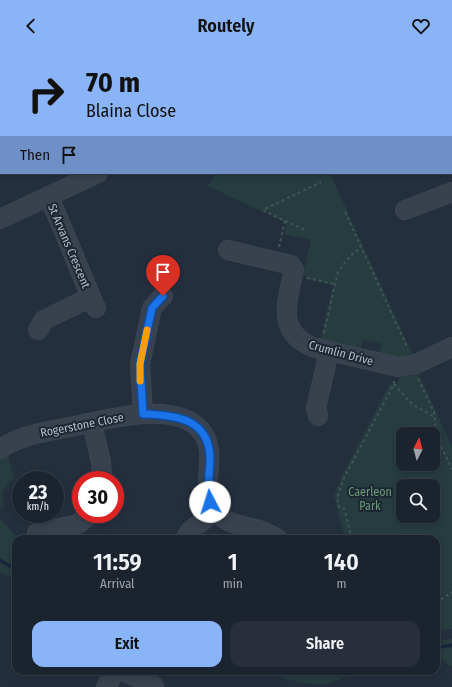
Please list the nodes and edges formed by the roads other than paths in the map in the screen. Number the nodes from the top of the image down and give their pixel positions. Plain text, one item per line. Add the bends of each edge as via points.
1 (96, 174) edge
2 (452, 192) edge
3 (48, 196) junction
4 (405, 210) dead end
5 (0, 219) edge
6 (228, 250) dead end
7 (163, 296) dead end
8 (38, 330) dead end
9 (326, 345) junction
10 (452, 347) edge
11 (143, 414) junction
12 (318, 416) dead end
13 (92, 422) junction
14 (0, 449) edge
15 (102, 471) edge
16 (215, 511) junction
17 (79, 523) edge
18 (37, 533) dead end
19 (188, 535) edge
20 (270, 535) edge
21 (113, 675) edge
22 (132, 675) edge
23 (154, 686) dead end
24 (106, 687) edge

1 - 3 street, St Arvans Crescent
2 - 4 street
3 - 5 street, St Arvans Crescent
3 - 8 street, St Arvans Crescent via 94,302 44,320
6 - 9 street, Crumlin Drive via 291,265 294,270 286,310 290,329 304,344
7 - 11 street via 152,308 140,364
9 - 10 street, Crumlin Drive via 398,367 416,364
9 - 12 street via 316,408
11 - 13 street, Rogerstone Close
11 - 16 street, Rogerstone Close via 189,420 203,434 208,443 209,454 208,494
13 - 14 street, Rogerstone Close via 28,436
13 - 15 street
16 - 19 street
16 - 20 street via 228,522
17 - 18 street
21 - 24 street
22 - 23 street

